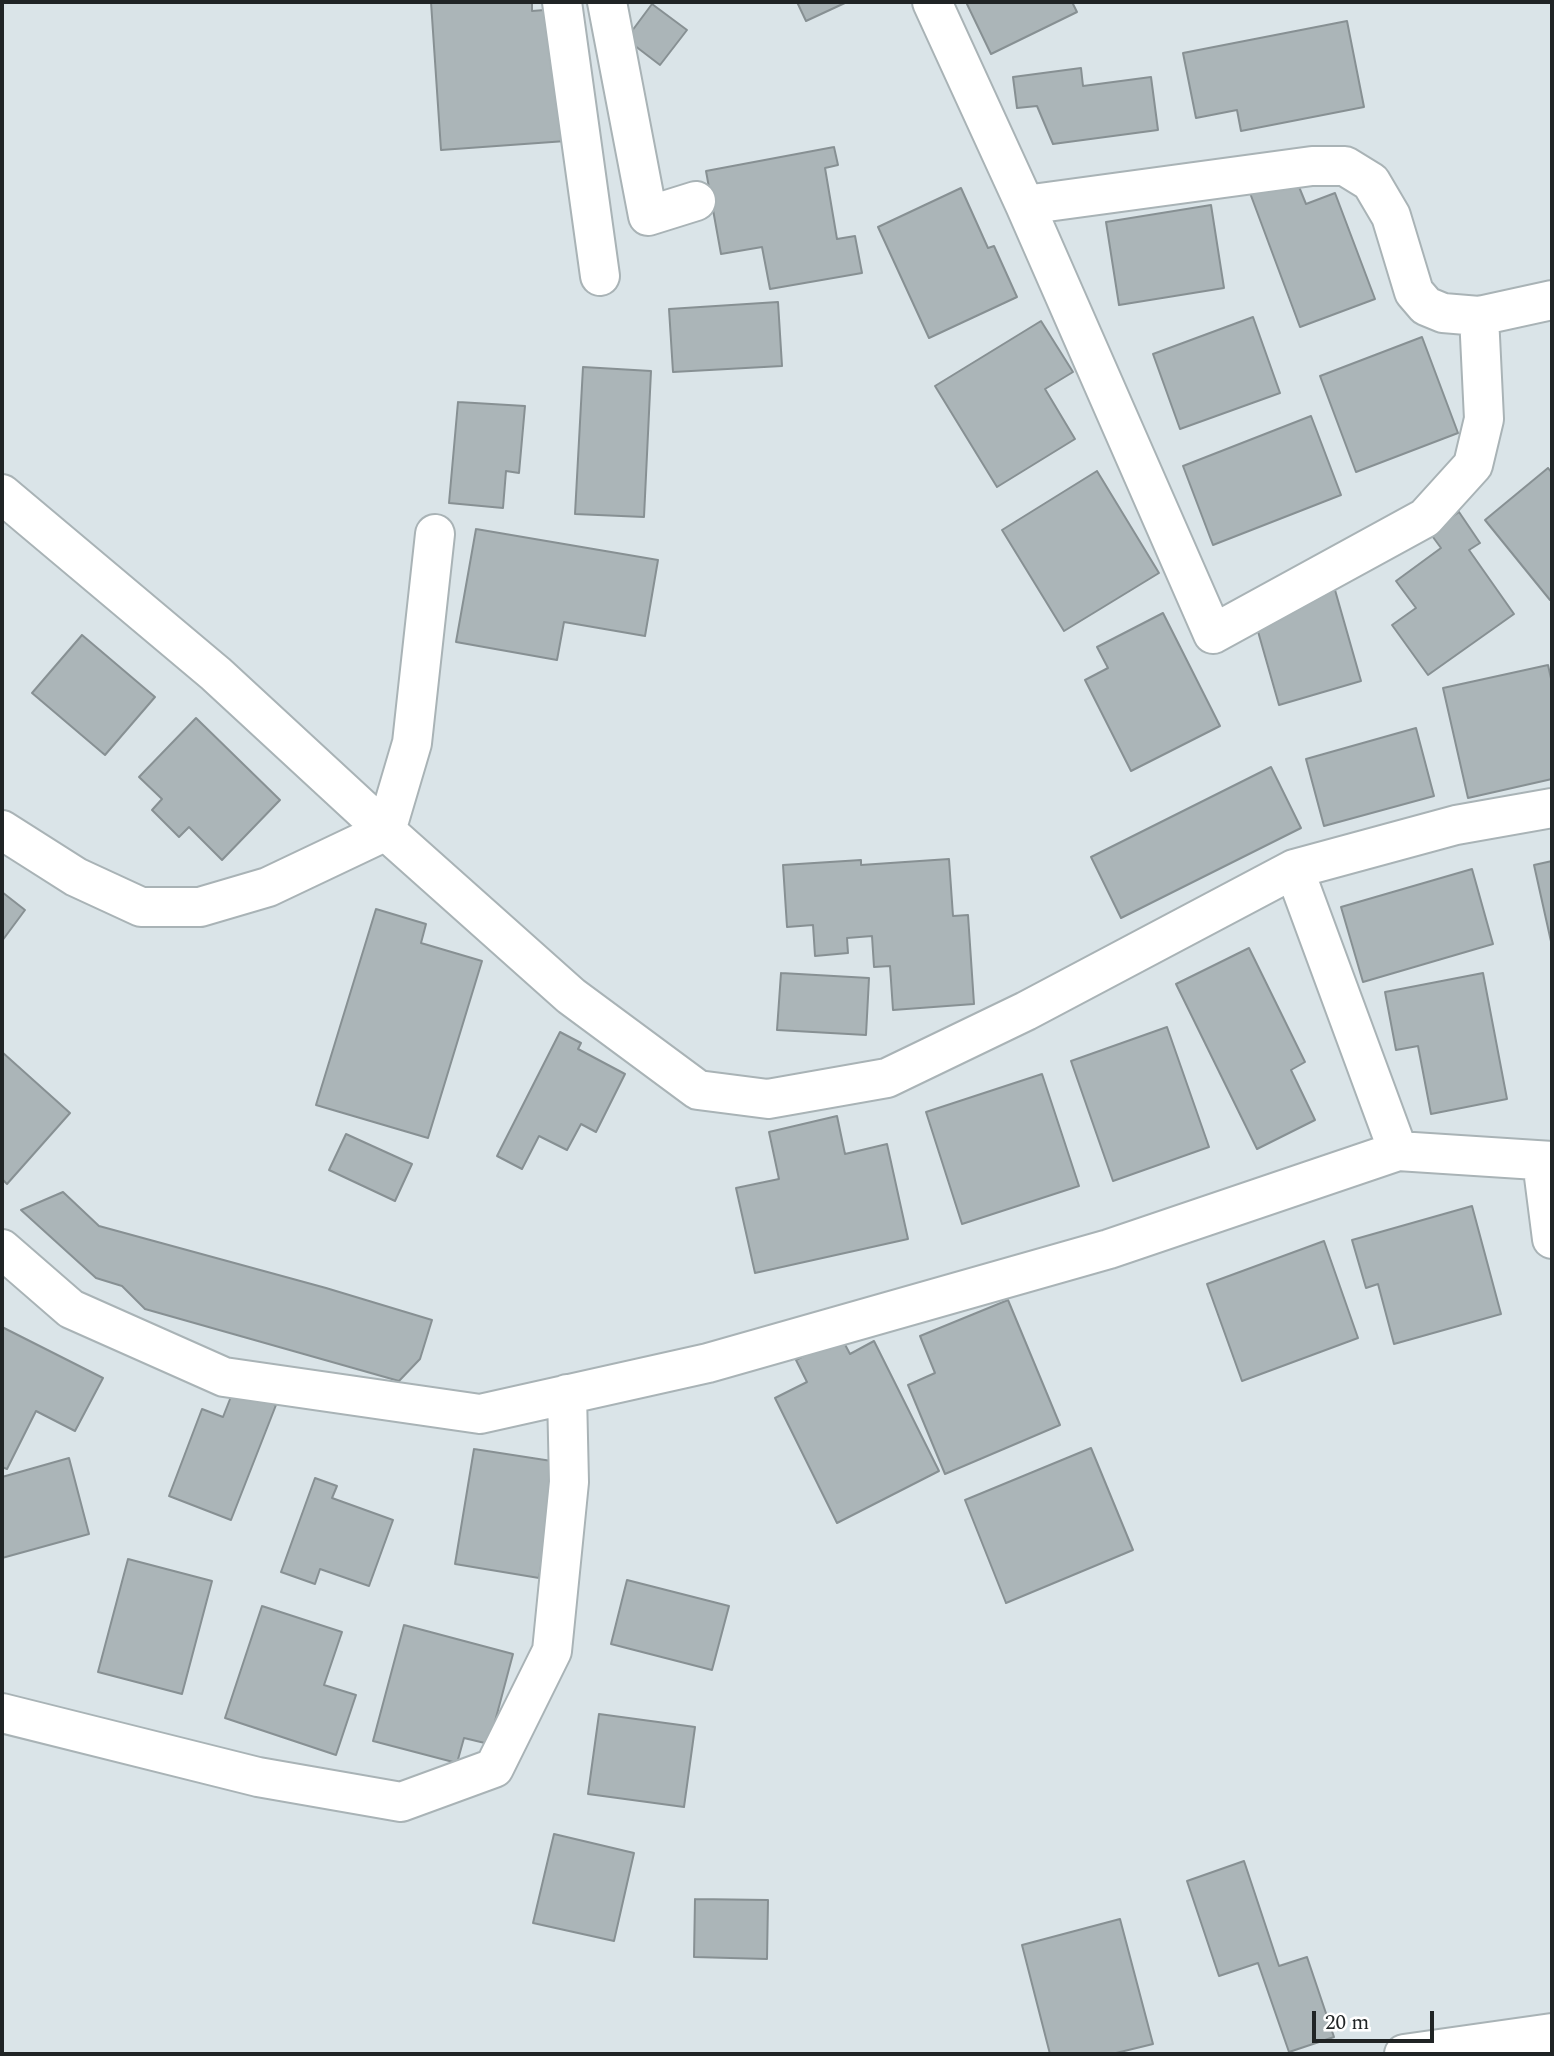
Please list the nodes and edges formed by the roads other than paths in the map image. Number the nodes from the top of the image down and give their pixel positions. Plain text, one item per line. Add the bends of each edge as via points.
1 (562, 2) edge
2 (607, 2) edge
3 (932, 2) edge
4 (696, 201) dead end
5 (1025, 205) junction
6 (600, 276) dead end
7 (1552, 300) edge
8 (1479, 316) junction
9 (2, 494) edge
10 (435, 534) dead end
11 (1552, 808) edge
12 (2, 830) edge
13 (386, 831) junction
14 (1294, 869) junction
15 (1398, 1151) junction
16 (1547, 1161) edge
17 (1552, 1239) edge
18 (2, 1249) edge
19 (567, 1394) junction
20 (2, 1713) edge
21 (1552, 2033) edge
22 (1404, 2054) edge

1 - 6 street
2 - 4 street via 648,216
3 - 5 street
5 - 8 street via 1312,166 1345,166 1371,182 1391,216 1414,292 1426,306 1443,313
5 - 8 street via 1213,634 1425,518 1473,465 1484,419
7 - 8 street
9 - 13 street via 216,674
10 - 13 street via 412,743
11 - 14 street via 1456,825
12 - 13 street via 76,877 141,907 200,907 268,887
13 - 14 street via 571,996 698,1090 768,1099 887,1078 1026,1011
14 - 15 street
15 - 16 street
15 - 19 street via 1109,1249 708,1363
16 - 17 street
18 - 19 street via 71,1309 224,1377 480,1414
19 - 20 street via 569,1482 552,1651 494,1768 401,1802 258,1777
21 - 22 street

